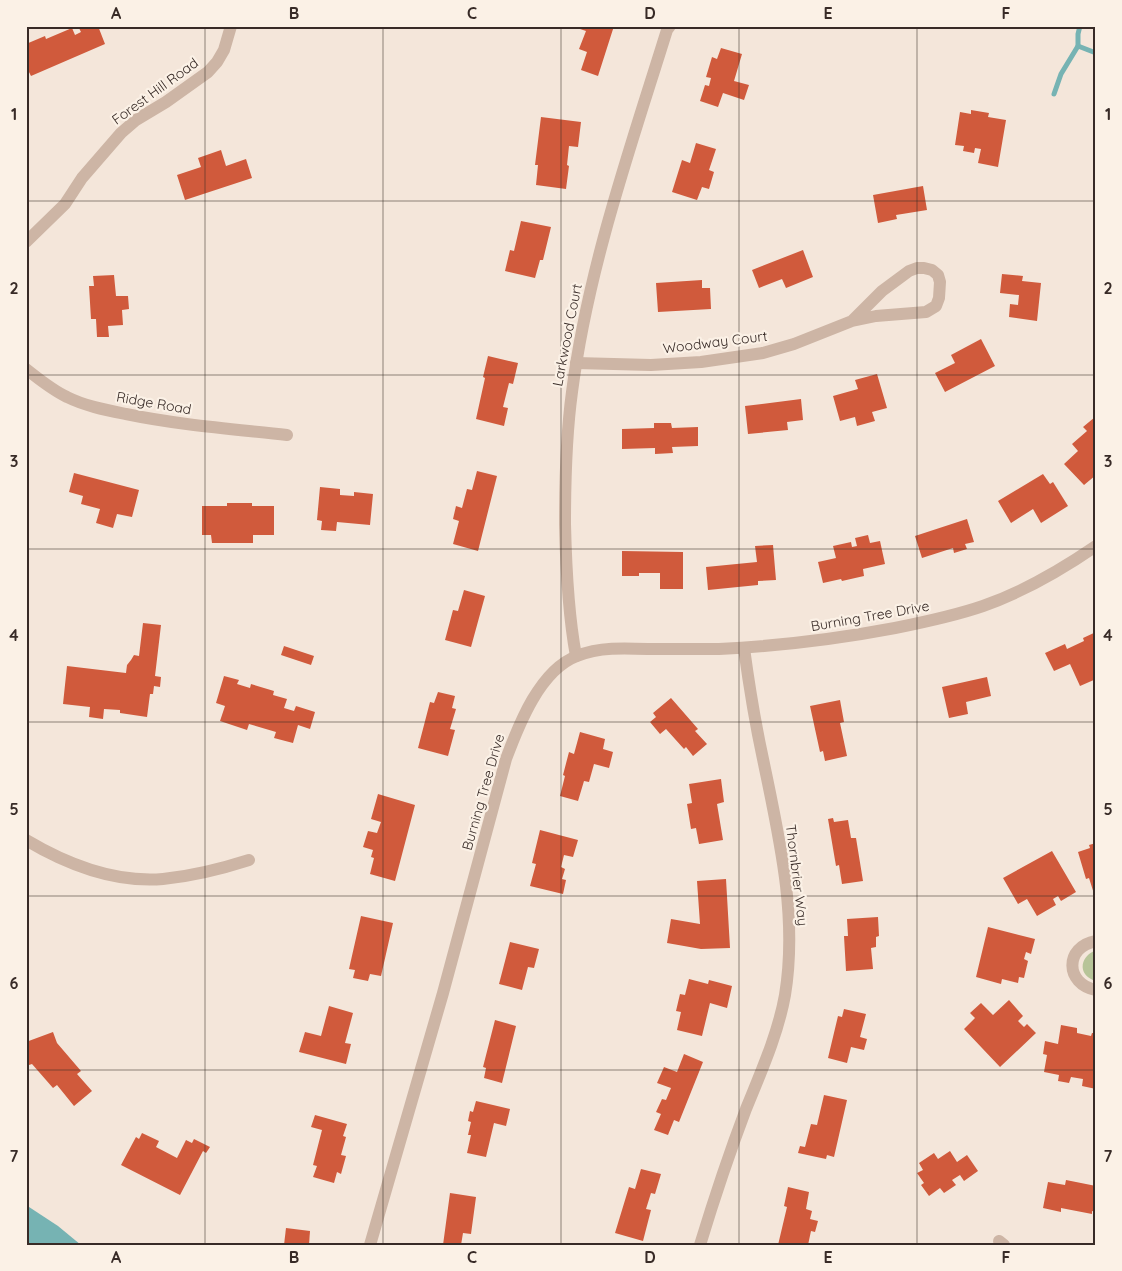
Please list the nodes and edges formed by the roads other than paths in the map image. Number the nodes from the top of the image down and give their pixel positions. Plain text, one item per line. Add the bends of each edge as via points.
1 (231, 26) edge
2 (668, 28) edge
3 (26, 242) edge
4 (852, 321) junction
5 (576, 364) junction
6 (26, 368) edge
7 (286, 435) dead end
8 (1096, 546) edge
9 (744, 648) junction
10 (576, 656) junction
11 (26, 840) edge
12 (249, 860) dead end
13 (1096, 941) edge
14 (1096, 990) edge
15 (370, 1245) edge
16 (700, 1245) edge

1 - 3 street, Forest Hill Road via 224,50 208,72 120,133 65,204
2 - 5 street, Larkwood Court via 609,217
4 - 4 street, Woodway Court via 882,291 909,271 924,268 938,275 940,298 936,306 926,312
4 - 5 street, Woodway Court via 763,354 701,362
5 - 10 street, Larkwood Court via 568,422 565,496 568,596
6 - 7 street, Ridge Road via 67,397 89,406 153,420
8 - 9 street, Burning Tree Drive via 1025,588 952,616 819,641
9 - 10 street, Burning Tree Drive via 596,650
9 - 16 street, Thornbrier Way via 786,883 790,930 788,964 777,1026 721,1175
10 - 15 street, Burning Tree Drive via 556,669 537,692 516,731 506,759
11 - 12 street via 72,864 107,875 136,879 193,875
13 - 14 street via 1082,945 1074,957 1073,969 1082,984

